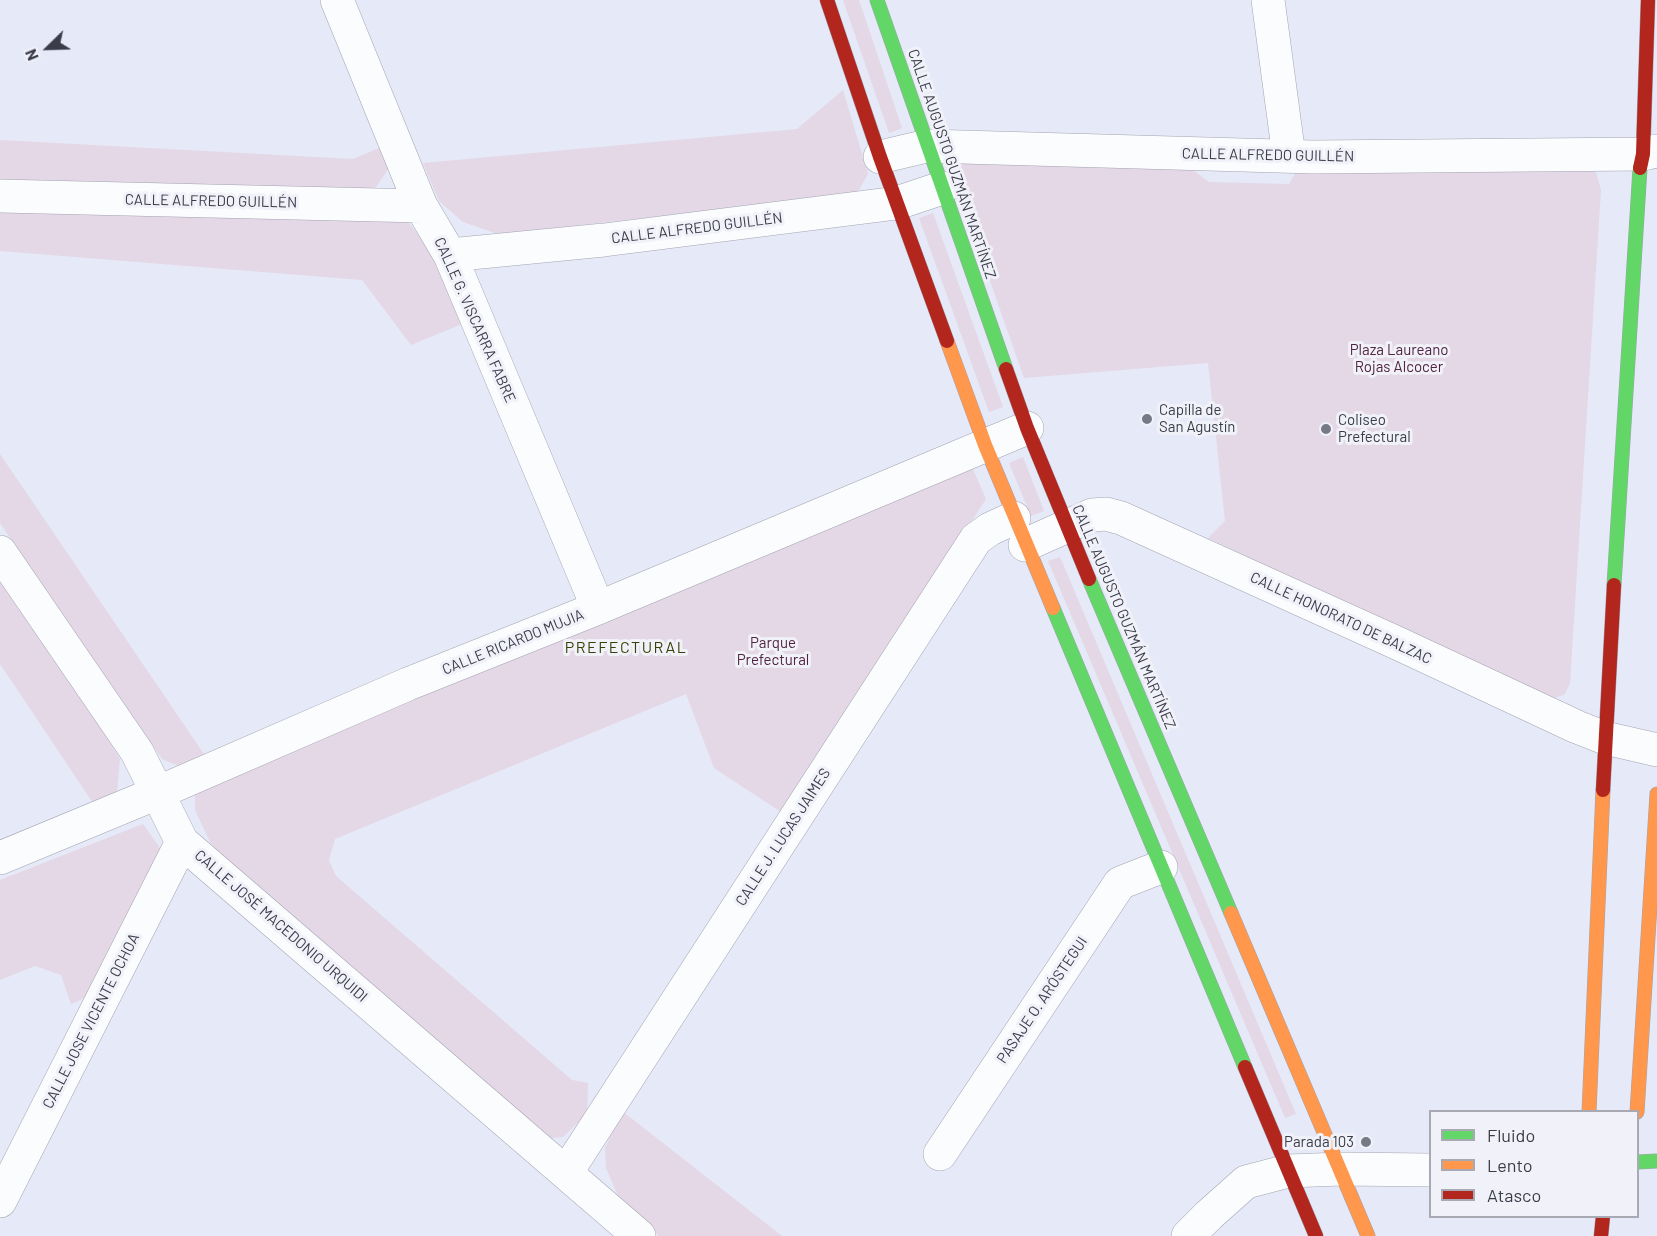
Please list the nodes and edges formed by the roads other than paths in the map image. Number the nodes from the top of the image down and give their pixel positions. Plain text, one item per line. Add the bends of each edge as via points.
1 (337, 0) edge
2 (827, 0) edge
3 (878, 0) edge
4 (1268, 0) edge
5 (1648, 0) edge
6 (927, 146) junction
7 (1650, 152) edge
8 (1289, 156) junction
9 (880, 157) junction
10 (942, 188) junction
11 (0, 196) edge
12 (897, 203) junction
13 (421, 206) junction
14 (450, 255) junction
15 (1027, 428) junction
16 (985, 445) junction
17 (1067, 526) junction
18 (1020, 531) junction
19 (0, 552) edge
20 (598, 608) junction
21 (1605, 738) junction
22 (1657, 750) edge
23 (157, 793) junction
24 (1657, 794) edge
25 (182, 842) junction
26 (0, 858) edge
27 (1161, 867) junction
28 (1589, 1110) edge
29 (1637, 1110) edge
30 (940, 1154) dead end
31 (1657, 1161) edge
32 (1639, 1162) edge
33 (1341, 1169) junction
34 (1429, 1170) edge
35 (1288, 1171) junction
36 (566, 1173) junction
37 (0, 1201) edge
38 (1603, 1218) edge
39 (639, 1236) edge
40 (1188, 1236) edge
41 (1316, 1236) edge
42 (1368, 1236) edge
43 (1602, 1236) edge

1 - 13 street, CALLE G. VISCARRA FABRE
2 - 9 street
3 - 6 street, CALLE AUGUSTO GUZMÁN MARTÍNEZ
4 - 8 street
5 - 7 street
6 - 8 street, CALLE ALFREDO GUILLÉN
6 - 9 street, CALLE ALFREDO GUILLÉN
6 - 10 street, CALLE AUGUSTO GUZMÁN MARTÍNEZ
7 - 8 street, CALLE ALFREDO GUILLÉN
7 - 21 street via 1640,170
9 - 12 street
10 - 12 street, CALLE ALFREDO GUILLÉN
10 - 15 street, CALLE AUGUSTO GUZMÁN MARTÍNEZ
11 - 13 street, CALLE ALFREDO GUILLÉN
12 - 14 street, CALLE ALFREDO GUILLÉN
12 - 16 street
13 - 14 street, CALLE G. VISCARRA FABRE
14 - 20 street, CALLE G. VISCARRA FABRE
15 - 16 street, CALLE RICARDO MUJIA
15 - 17 street, CALLE AUGUSTO GUZMÁN MARTÍNEZ
16 - 18 street
16 - 20 street, CALLE RICARDO MUJIA
17 - 18 street, CALLE HONORATO DE BALZAC
17 - 21 street, CALLE HONORATO DE BALZAC via 1092,515 1121,518
17 - 33 street, CALLE AUGUSTO GUZMÁN MARTÍNEZ
18 - 27 street
18 - 36 street, CALLE J. LUCAS JAIMES via 990,529 976,539
19 - 23 street, CALLE JOSÉ MACEDONIO URQUIDI via 137,753
20 - 23 street, CALLE RICARDO MUJIA
21 - 22 street, CALLE HONORATO DE BALZAC
21 - 28 street
23 - 25 street, CALLE JOSÉ MACEDONIO URQUIDI
23 - 26 street, CALLE RICARDO MUJIA
24 - 29 street
25 - 36 street, CALLE JOSÉ MACEDONIO URQUIDI
25 - 37 street, CALLE JOSE VICENTE OCHOA
27 - 30 street, PASAJE O. ARÓSTEGUI via 1120,883
27 - 35 street
31 - 32 street
33 - 34 street
33 - 35 street
33 - 42 street, CALLE AUGUSTO GUZMÁN MARTÍNEZ
35 - 40 street via 1246,1182
35 - 41 street
36 - 39 street, CALLE JOSÉ MACEDONIO URQUIDI
38 - 43 street

